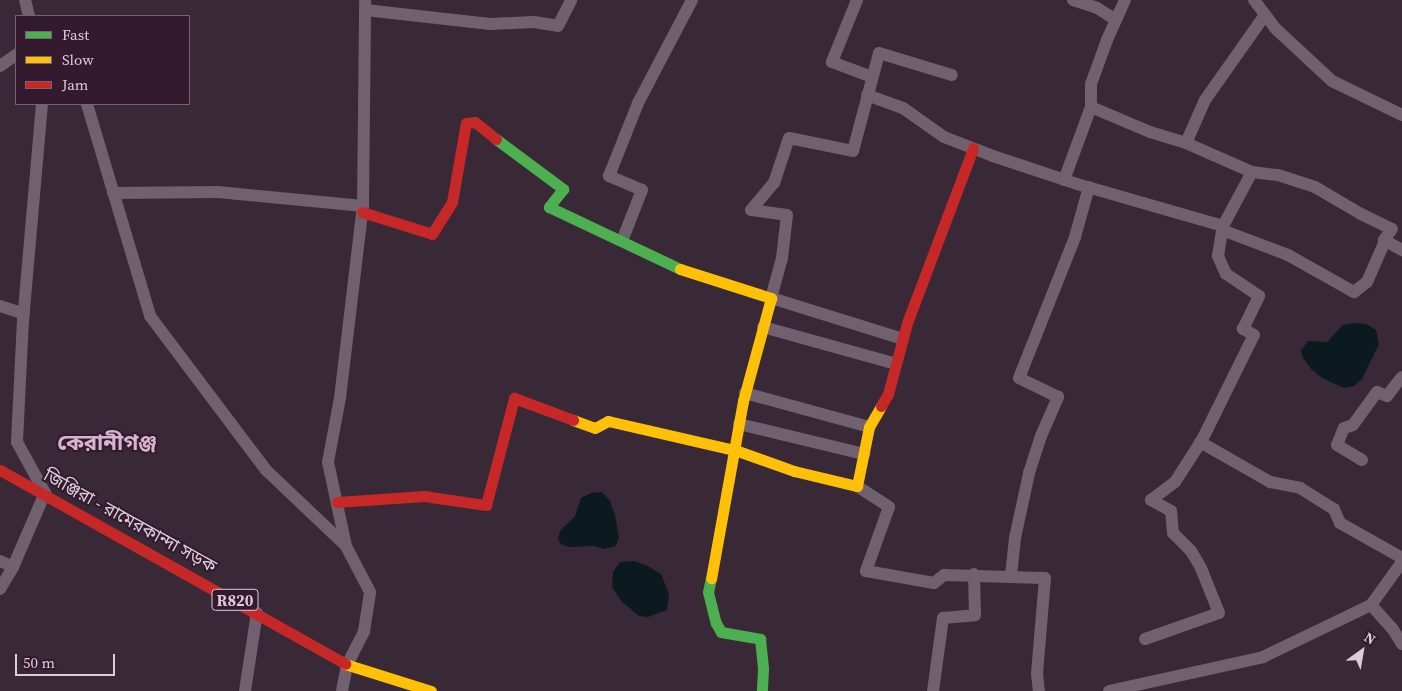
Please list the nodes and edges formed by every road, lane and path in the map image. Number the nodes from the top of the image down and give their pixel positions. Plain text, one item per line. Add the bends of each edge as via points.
1 (24, 0) edge
2 (570, 0) edge
3 (692, 0) edge
4 (857, 0) edge
5 (1073, 0) edge
6 (1126, 0) edge
7 (1254, 0) edge
8 (365, 5) edge
9 (1265, 14) junction
10 (29, 15) edge
11 (1116, 20) junction
12 (15, 56) edge
13 (0, 66) edge
14 (952, 75) dead end
15 (872, 77) junction
16 (867, 95) junction
17 (42, 105) edge
18 (87, 105) edge
19 (1091, 107) junction
20 (1402, 115) edge
21 (1186, 143) junction
22 (973, 148) junction
23 (1252, 172) junction
24 (1064, 180) junction
25 (1089, 187) junction
26 (113, 193) junction
27 (362, 209) junction
28 (1223, 228) junction
29 (622, 241) junction
30 (1385, 241) junction
31 (1402, 250) edge
32 (771, 298) junction
33 (0, 306) edge
34 (24, 314) junction
35 (763, 327) junction
36 (903, 339) junction
37 (896, 364) junction
38 (1402, 377) edge
39 (745, 393) junction
40 (739, 424) junction
41 (869, 427) junction
42 (1200, 442) junction
43 (735, 450) junction
44 (864, 454) junction
45 (1362, 460) dead end
46 (0, 470) edge
47 (856, 486) junction
48 (45, 493) junction
49 (337, 502) junction
50 (346, 546) junction
51 (1402, 558) edge
52 (0, 561) edge
53 (1402, 562) edge
54 (14, 567) junction
55 (974, 574) junction
56 (1011, 576) junction
57 (0, 589) edge
58 (1371, 605) junction
59 (257, 613) junction
60 (1145, 639) dead end
61 (1402, 644) edge
62 (347, 665) junction
63 (245, 691) edge
64 (342, 691) edge
65 (431, 691) edge
66 (762, 691) edge
67 (933, 691) edge
68 (1039, 691) edge
69 (1109, 691) edge

1 - 10 street
2 - 8 street via 558,26 534,22 490,24
3 - 29 street via 638,103 609,176 642,190
4 - 15 street via 832,62
5 - 11 street via 1097,8
6 - 11 street
7 - 9 street
8 - 27 street
9 - 20 street via 1276,29 1332,81
9 - 21 street via 1205,100
11 - 19 street via 1091,84
12 - 13 street
14 - 15 street via 879,53
15 - 16 street
16 - 22 street via 903,108 944,137
16 - 32 street via 853,151 788,138 774,183 752,210 787,215 782,258
17 - 34 street
18 - 26 street
19 - 21 street
19 - 24 street
21 - 23 street
22 - 24 street
22 - 36 street
23 - 28 street
23 - 30 street via 1278,175 1315,187 1392,229
24 - 25 street
25 - 28 street
25 - 56 street via 1075,237 1019,378 1058,398 1040,436 1029,473 1015,538
26 - 27 street via 218,192
26 - 50 street via 150,316 266,470
27 - 29 street via 432,234 452,202 466,124 475,122 563,189 549,208
27 - 49 street via 340,398 328,462
28 - 30 street via 1288,255 1354,292 1367,282
28 - 42 street via 1218,256 1226,274 1259,296 1243,329 1254,335
29 - 32 street via 690,274
30 - 31 street
32 - 35 street
32 - 36 street
33 - 34 street
34 - 48 street via 17,442
35 - 37 street
35 - 39 street
36 - 37 street
37 - 41 street via 888,394
38 - 45 street via 1386,396 1378,392 1353,425 1344,428 1337,445
39 - 40 street
39 - 41 street
40 - 43 street
40 - 44 street
41 - 44 street
42 - 51 street via 1270,482 1300,488 1334,509 1340,523
42 - 60 street via 1176,482 1151,500 1171,511 1173,533 1191,551 1201,568 1219,613
43 - 47 street via 794,471
43 - 49 street via 608,421 595,428 514,398 486,505 424,496
43 - 66 street via 708,592 721,632 760,639
44 - 47 street
46 - 48 street, জিঞ্জিরা - রামেরকান্দা সড়ক / R820
47 - 55 street via 889,508 866,571 934,583 944,574
48 - 54 street
48 - 59 street, জিঞ্জিরা - রামেরকান্দা সড়ক / R820
49 - 50 street
50 - 62 street via 370,592 364,631
52 - 54 street
53 - 58 street
54 - 57 street
55 - 56 street
55 - 67 street via 975,615 944,618
56 - 68 street via 1045,578 1036,673
58 - 61 street
58 - 69 street via 1263,657
59 - 62 street, জিঞ্জিরা - রামেরকান্দা সড়ক / R820
59 - 63 street
62 - 64 street
62 - 65 street, জিঞ্জিরা - রামেরকান্দা সড়ক / R820

